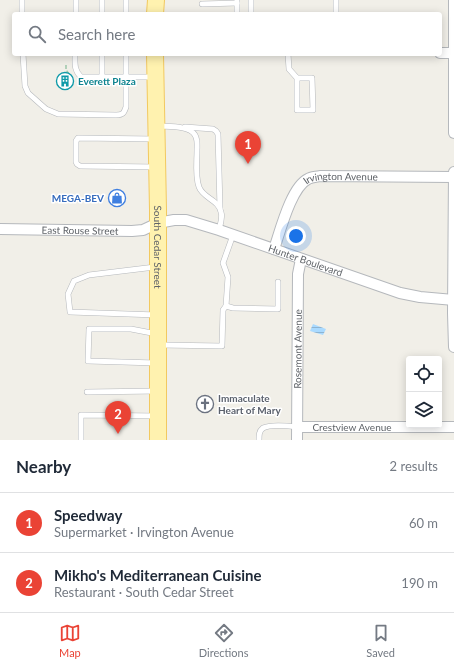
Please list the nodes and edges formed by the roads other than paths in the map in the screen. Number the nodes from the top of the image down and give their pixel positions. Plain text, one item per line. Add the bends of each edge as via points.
1 (22, 0) edge
2 (76, 0) edge
3 (102, 0) edge
4 (126, 0) edge
5 (156, 0) edge
6 (251, 0) edge
7 (336, 0) edge
8 (454, 0) edge
9 (237, 1) edge
10 (202, 4) dead end
11 (22, 12) edge
12 (76, 12) edge
13 (102, 12) edge
14 (126, 12) edge
15 (156, 12) edge
16 (237, 12) edge
17 (251, 12) edge
18 (336, 12) edge
19 (442, 53) edge
20 (454, 53) edge
21 (23, 56) edge
22 (75, 56) edge
23 (102, 56) edge
24 (126, 56) edge
25 (155, 56) edge
26 (288, 56) edge
27 (102, 77) junction
28 (155, 77) junction
29 (126, 78) junction
30 (297, 78) junction
31 (182, 127) junction
32 (157, 133) junction
33 (454, 133) edge
34 (158, 167) junction
35 (454, 172) edge
36 (454, 177) edge
37 (220, 208) junction
38 (158, 223) junction
39 (0, 229) edge
40 (219, 230) junction
41 (233, 235) junction
42 (274, 249) junction
43 (301, 259) junction
44 (158, 267) junction
45 (278, 282) dead end
46 (454, 300) edge
47 (226, 306) junction
48 (158, 315) junction
49 (158, 339) junction
50 (454, 347) edge
51 (158, 363) junction
52 (158, 391) junction
53 (87, 392) dead end
54 (158, 416) junction
55 (297, 427) junction
56 (454, 427) edge
57 (81, 440) edge
58 (158, 440) edge
59 (258, 440) edge
60 (297, 440) edge

1 - 11 lane
2 - 12 lane
3 - 13 lane
4 - 14 lane
5 - 15 main road
6 - 17 lane
7 - 18 lane
8 - 20 street
9 - 10 lane
9 - 16 lane
19 - 20 street
20 - 33 street
21 - 29 lane via 28,93 46,109 58,114 122,114 126,107
22 - 27 lane via 75,69 81,77
23 - 27 lane
24 - 29 lane
25 - 28 main road, South Cedar Street
26 - 30 lane via 289,69
27 - 29 lane
28 - 29 lane
28 - 32 main road, South Cedar Street
30 - 30 lane via 297,110 313,110 312,78
31 - 32 lane
31 - 37 lane via 195,135 197,181 200,189
31 - 37 lane via 212,129 218,134
32 - 34 main road, South Cedar Street
32 - 34 lane via 78,138 76,162 80,166
34 - 38 main road, South Cedar Street
35 - 36 street
36 - 42 street, Irvington Avenue via 308,178 298,186 292,196
36 - 46 street
37 - 40 lane via 222,213
38 - 39 street, East Rouse Street via 143,230 132,231
38 - 40 street, Hunter Boulevard via 186,220
38 - 44 main road, South Cedar Street
40 - 41 street, Hunter Boulevard
41 - 42 street, Hunter Boulevard
41 - 47 lane via 222,263 228,277
42 - 43 street, Hunter Boulevard
43 - 46 street, Hunter Boulevard via 400,293
43 - 55 street, Rosemont Avenue via 298,274
44 - 48 main road, South Cedar Street
44 - 48 lane via 89,275 74,281 68,294 70,312
45 - 47 lane via 278,309
46 - 50 street
47 - 49 lane via 223,310 222,346
48 - 49 main road, South Cedar Street
49 - 51 main road, South Cedar Street
49 - 51 lane via 131,329 89,329 88,361
51 - 52 main road, South Cedar Street
52 - 53 lane
52 - 54 main road, South Cedar Street
54 - 57 lane via 81,415
54 - 58 main road, South Cedar Street
55 - 56 street, Crestview Avenue
55 - 59 lane via 269,426 263,428
55 - 60 street, Rosemont Avenue

